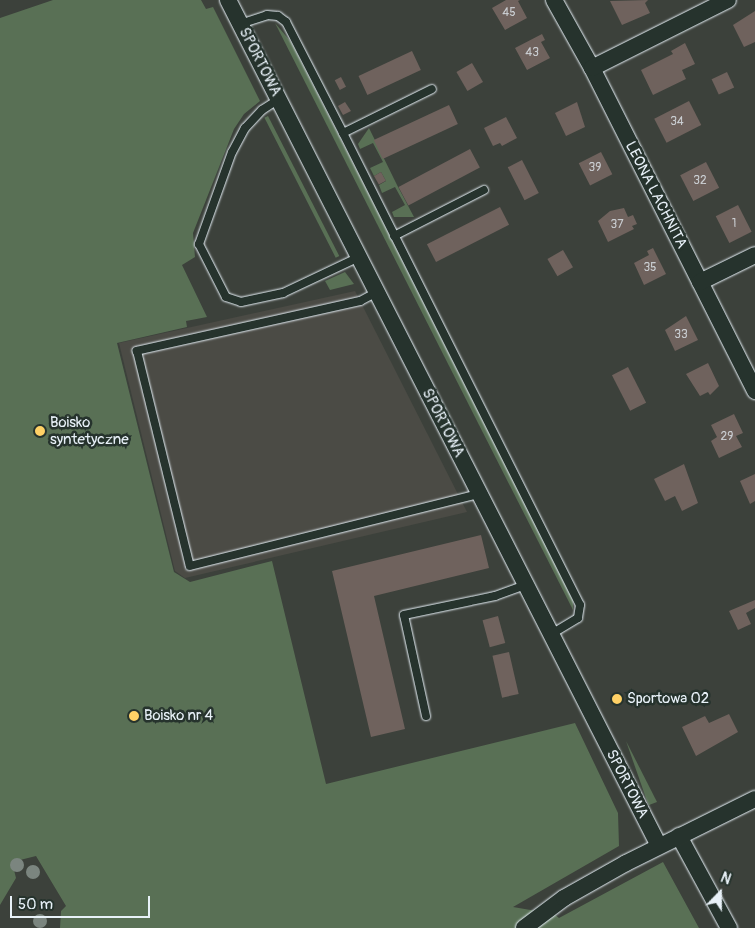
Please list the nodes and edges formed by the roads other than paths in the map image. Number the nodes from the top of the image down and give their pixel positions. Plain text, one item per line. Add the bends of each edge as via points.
1 (228, 0) edge
2 (554, 0) edge
3 (728, 0) edge
4 (240, 24) junction
5 (592, 68) junction
6 (432, 89) dead end
7 (279, 100) junction
8 (343, 133) junction
9 (484, 190) dead end
10 (394, 236) junction
11 (755, 255) edge
12 (359, 257) junction
13 (700, 282) junction
14 (377, 292) junction
15 (755, 391) edge
16 (479, 494) junction
17 (526, 585) junction
18 (551, 634) junction
19 (426, 716) dead end
20 (755, 799) edge
21 (678, 836) junction
22 (659, 846) junction
23 (524, 928) edge
24 (730, 928) edge

1 - 4 street, SPORTOWA
2 - 5 street, LEONA LACHNITA
3 - 5 street
4 - 7 street, SPORTOWA
4 - 8 lane via 268,15 278,16 286,22
5 - 13 street, LEONA LACHNITA
6 - 8 lane
7 - 12 street, SPORTOWA
7 - 12 lane via 262,110 245,128 232,152 199,244 226,298 241,302 283,293
8 - 10 lane
9 - 10 lane
10 - 18 lane via 580,605 578,618
11 - 13 street
12 - 14 street, SPORTOWA
13 - 15 street, LEONA LACHNITA
14 - 16 street, SPORTOWA
14 - 16 lane via 360,301 137,351 190,566
16 - 17 street, SPORTOWA
17 - 18 street, SPORTOWA
17 - 19 lane via 495,596 404,615
18 - 22 street, SPORTOWA
20 - 21 street
21 - 22 street
21 - 24 street
22 - 23 street via 564,898

